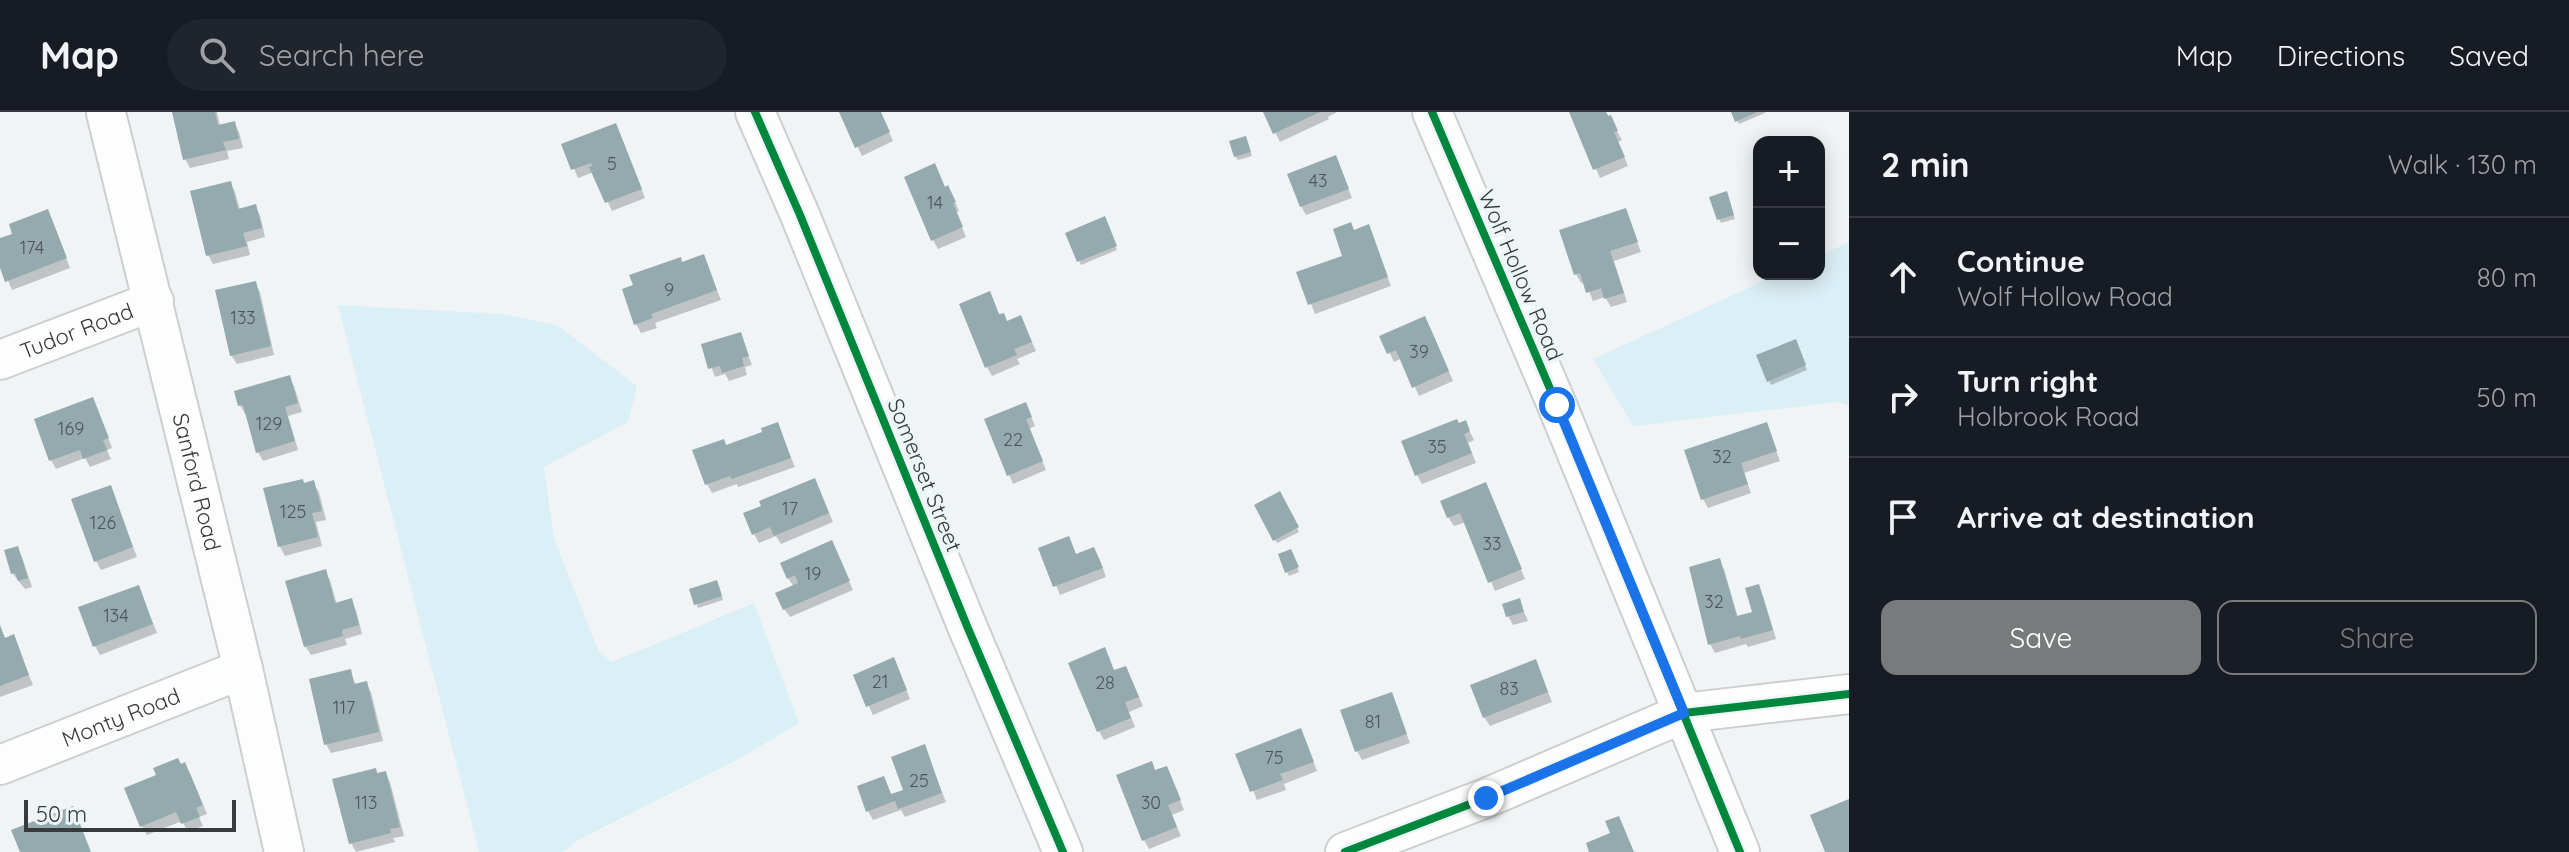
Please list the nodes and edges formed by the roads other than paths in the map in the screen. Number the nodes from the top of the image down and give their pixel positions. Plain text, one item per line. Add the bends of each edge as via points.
1 (755, 112) edge
2 (1432, 112) edge
3 (106, 113) edge
4 (154, 301) junction
5 (0, 360) edge
6 (243, 669) junction
7 (1849, 694) edge
8 (1684, 713) junction
9 (0, 765) edge
10 (284, 852) edge
11 (1063, 852) edge
12 (1345, 852) edge
13 (1740, 852) edge

1 - 11 street, Somerset Street
2 - 8 street, Wolf Hollow Road
3 - 4 street, Sanford Road
4 - 5 street, Tudor Road
4 - 6 street, Sanford Road
6 - 9 street, Monty Road
6 - 10 street, Sanford Road
7 - 8 street
8 - 12 street
8 - 13 street, Wolf Hollow Road

